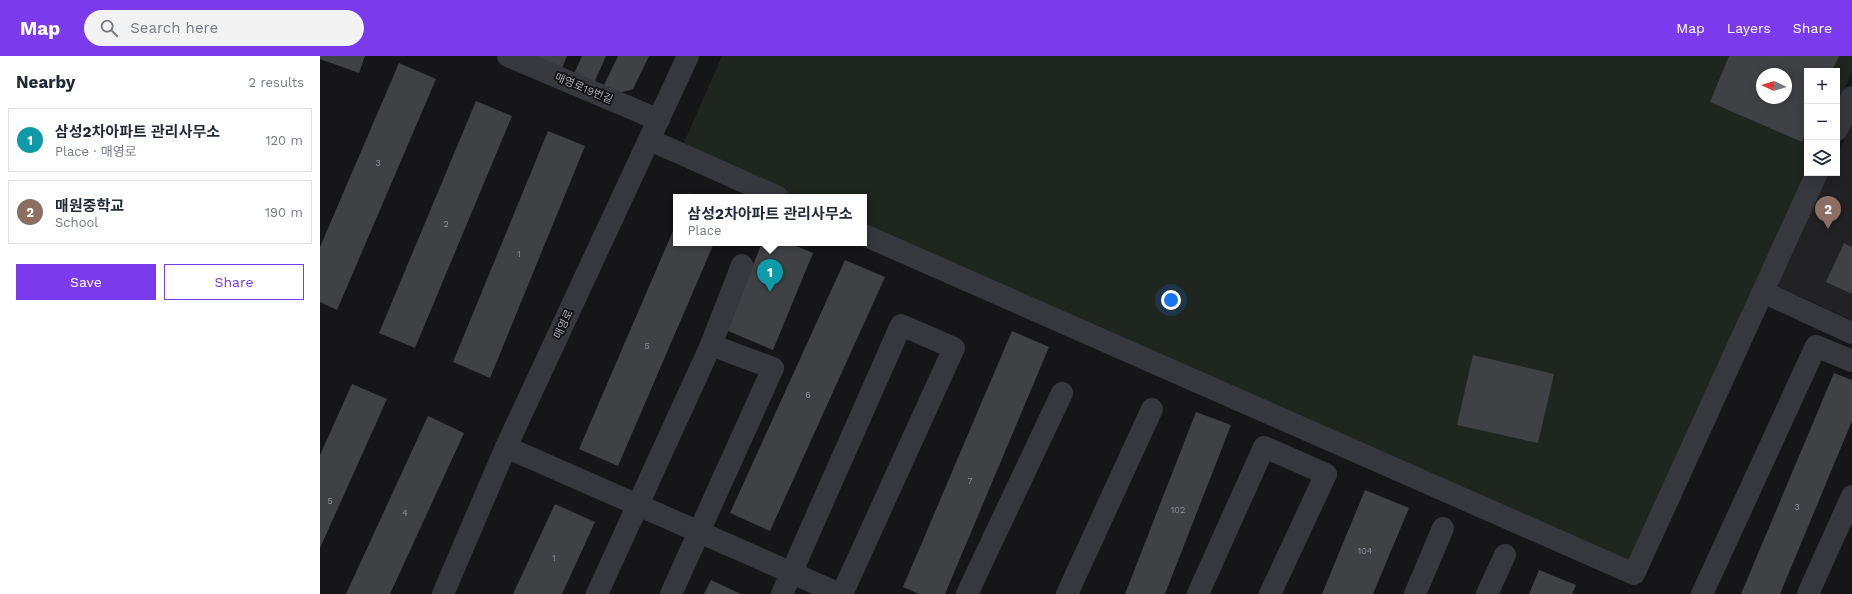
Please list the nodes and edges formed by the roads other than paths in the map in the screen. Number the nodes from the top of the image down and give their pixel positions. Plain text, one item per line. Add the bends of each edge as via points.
1 (508, 56) edge
2 (688, 56) edge
3 (1852, 97) edge
4 (659, 120) junction
5 (1840, 123) edge
6 (650, 140) junction
7 (1816, 176) edge
8 (771, 194) edge
9 (867, 236) edge
10 (742, 265) dead end
11 (1763, 292) junction
12 (1852, 334) edge
13 (711, 345) junction
14 (1852, 361) edge
15 (1062, 394) dead end
16 (1152, 409) dead end
17 (506, 447) junction
18 (1852, 496) edge
19 (637, 505) junction
20 (1443, 528) dead end
21 (698, 532) junction
22 (1505, 555) dead end
23 (791, 573) junction
24 (443, 594) edge
25 (597, 594) edge
26 (671, 594) edge
27 (782, 594) edge
28 (841, 594) edge
29 (967, 594) edge
30 (1067, 594) edge
31 (1198, 594) edge
32 (1270, 594) edge
33 (1415, 594) edge
34 (1487, 594) edge
35 (1702, 594) edge
36 (1808, 594) edge

1 - 4 street, 매영로19번길
2 - 4 street, 매영로
3 - 5 street
4 - 6 street, 매영로
6 - 8 street
6 - 17 street, 매영로
7 - 11 street
9 - 11 street via 1634,574
10 - 13 street
11 - 12 street
13 - 19 street
13 - 21 street via 773,368
14 - 35 street via 1816,346
15 - 29 street
16 - 30 street
17 - 19 street
17 - 24 street, 매영로
18 - 36 street
19 - 21 street
19 - 25 street
20 - 33 street
21 - 23 street
21 - 26 street
22 - 34 street
23 - 27 street
23 - 28 street
23 - 28 street via 901,325 954,348
31 - 32 street via 1264,447 1326,474

